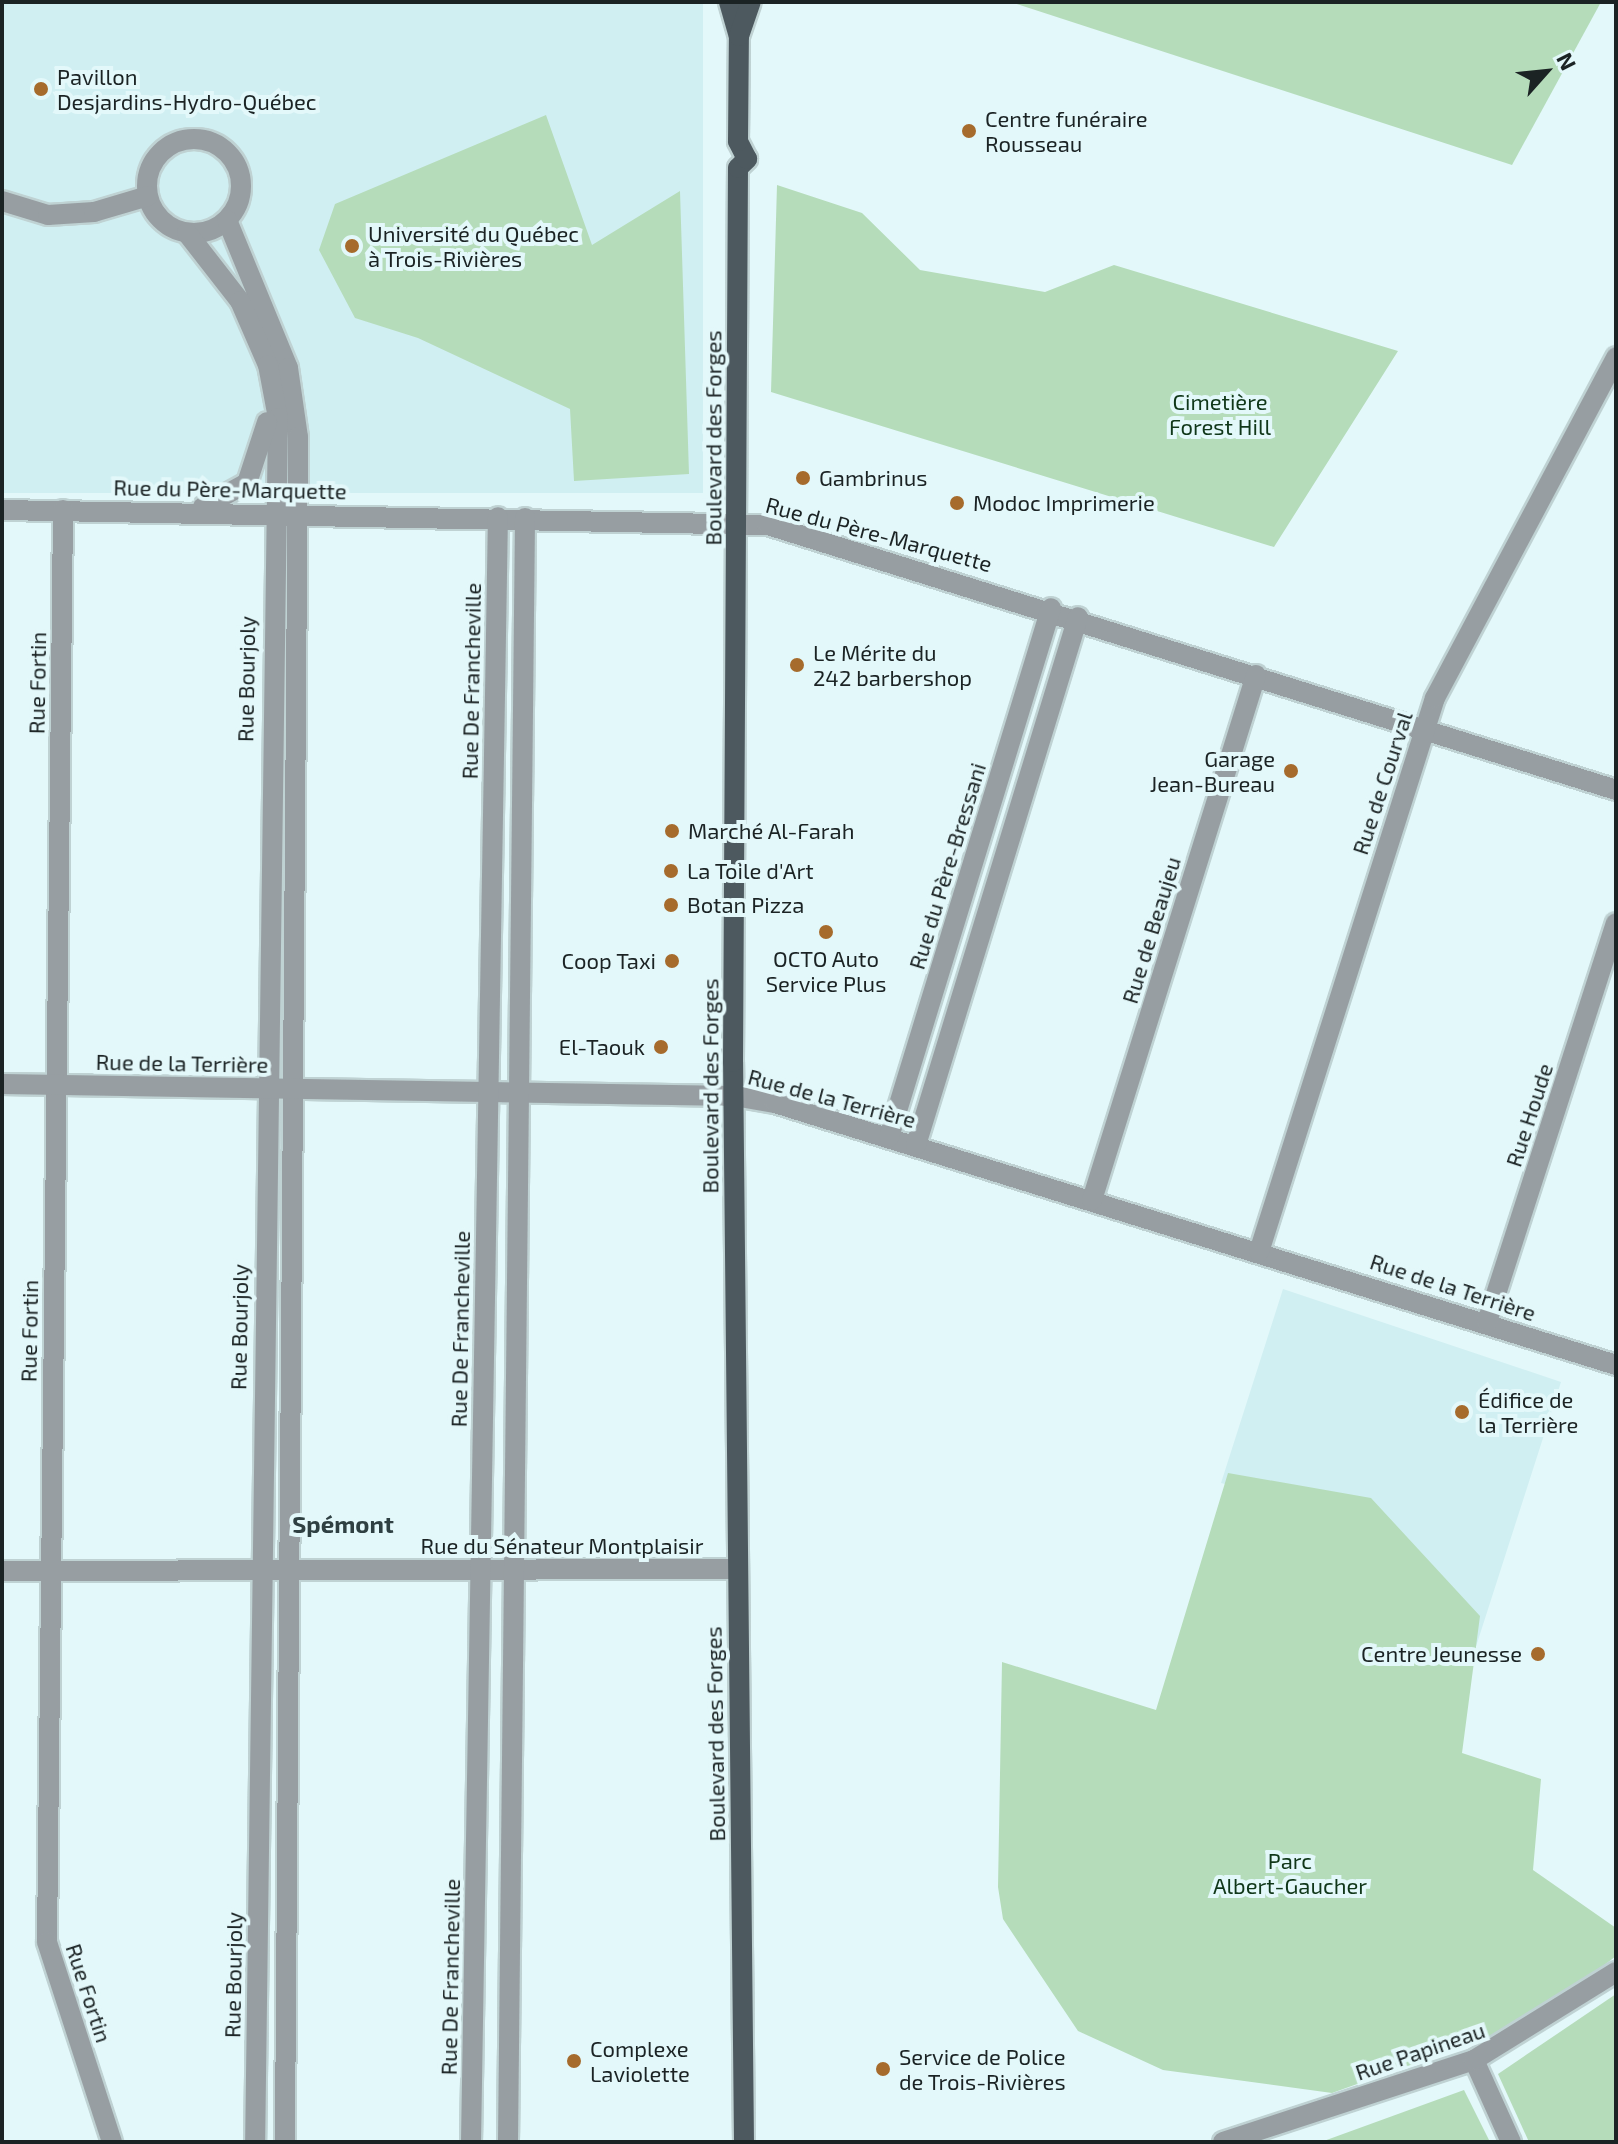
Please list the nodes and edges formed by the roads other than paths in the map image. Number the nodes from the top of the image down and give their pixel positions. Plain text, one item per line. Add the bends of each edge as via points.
1 (729, 2) edge
2 (751, 2) edge
3 (739, 36) junction
4 (148, 196) junction
5 (2, 201) edge
6 (227, 220) junction
7 (187, 233) junction
8 (1616, 357) edge
9 (274, 386) junction
10 (2, 510) edge
11 (63, 510) junction
12 (188, 512) junction
13 (274, 513) junction
14 (300, 514) junction
15 (498, 517) junction
16 (525, 518) junction
17 (736, 521) junction
18 (1051, 608) junction
19 (1078, 617) junction
20 (1256, 675) junction
21 (1424, 730) junction
22 (1616, 790) edge
23 (1616, 923) edge
24 (2, 1084) edge
25 (56, 1085) junction
26 (266, 1088) junction
27 (295, 1089) junction
28 (488, 1092) junction
29 (519, 1093) junction
30 (734, 1096) junction
31 (889, 1137) junction
32 (916, 1145) junction
33 (1092, 1200) junction
34 (1259, 1252) junction
35 (1487, 1322) junction
36 (1616, 1365) edge
37 (738, 1569) junction
38 (2, 1571) edge
39 (260, 1571) junction
40 (290, 1571) junction
41 (50, 1572) junction
42 (480, 1572) junction
43 (514, 1572) junction
44 (1616, 1972) edge
45 (1474, 2060) junction
46 (112, 2142) edge
47 (255, 2142) edge
48 (285, 2142) edge
49 (471, 2142) edge
50 (508, 2142) edge
51 (744, 2142) edge
52 (1223, 2142) edge
53 (1511, 2142) edge

1 - 3 main road, Boulevard des Forges
2 - 3 main road, Boulevard des Forges
3 - 17 main road, Boulevard des Forges via 738,141 747,159 738,168
4 - 5 street via 94,212 48,215
4 - 6 street via 151,167 169,146 213,143 240,178
4 - 7 street via 162,221
6 - 7 street
6 - 14 street via 291,378
7 - 9 street via 240,301
8 - 21 street, Rue de Courval
9 - 12 street via 251,478 235,494
9 - 13 street, Rue Bourjoly
10 - 11 street, Rue du Père-Marquette
11 - 12 street, Rue du Père-Marquette
11 - 25 street, Rue Fortin
12 - 13 street, Rue du Père-Marquette
13 - 14 street, Rue du Père-Marquette
13 - 26 street, Rue Bourjoly
14 - 15 street, Rue du Père-Marquette
14 - 27 street
15 - 16 street, Rue du Père-Marquette
15 - 28 street, Rue De Francheville
16 - 17 street, Rue du Père-Marquette
16 - 29 street
17 - 18 street, Rue du Père-Marquette
17 - 30 main road, Boulevard des Forges
18 - 19 street, Rue du Père-Marquette
18 - 31 street, Rue du Père-Bressani
19 - 20 street, Rue du Père-Marquette
19 - 32 street
20 - 21 street, Rue du Père-Marquette
20 - 33 street, Rue de Beaujeu
21 - 22 street, Rue du Père-Marquette
21 - 34 street, Rue de Courval
23 - 35 street, Rue Houde
24 - 25 street, Rue de la Terrière
25 - 26 street, Rue de la Terrière
25 - 41 street, Rue Fortin
26 - 27 street, Rue de la Terrière
26 - 39 street, Rue Bourjoly
27 - 28 street, Rue de la Terrière
27 - 40 street
28 - 29 street, Rue de la Terrière
28 - 42 street, Rue De Francheville
29 - 30 street, Rue de la Terrière
29 - 43 street
30 - 31 street, Rue de la Terrière
30 - 37 main road, Boulevard des Forges
31 - 32 street, Rue de la Terrière
32 - 33 street, Rue de la Terrière
33 - 34 street, Rue de la Terrière
34 - 35 street, Rue de la Terrière
35 - 36 street, Rue de la Terrière
37 - 43 street, Rue du Sénateur Montplaisir
37 - 51 main road, Boulevard des Forges
38 - 41 street, Rue du Sénateur Montplaisir
39 - 40 street, Rue du Sénateur Montplaisir
39 - 41 street, Rue du Sénateur Montplaisir
39 - 47 street, Rue Bourjoly
40 - 42 street, Rue du Sénateur Montplaisir
40 - 48 street
41 - 46 street, Rue Fortin via 47,1942
42 - 43 street, Rue du Sénateur Montplaisir
42 - 49 street, Rue De Francheville
43 - 50 street
44 - 45 street, Rue Papineau
45 - 52 street, Rue Papineau
45 - 53 street

